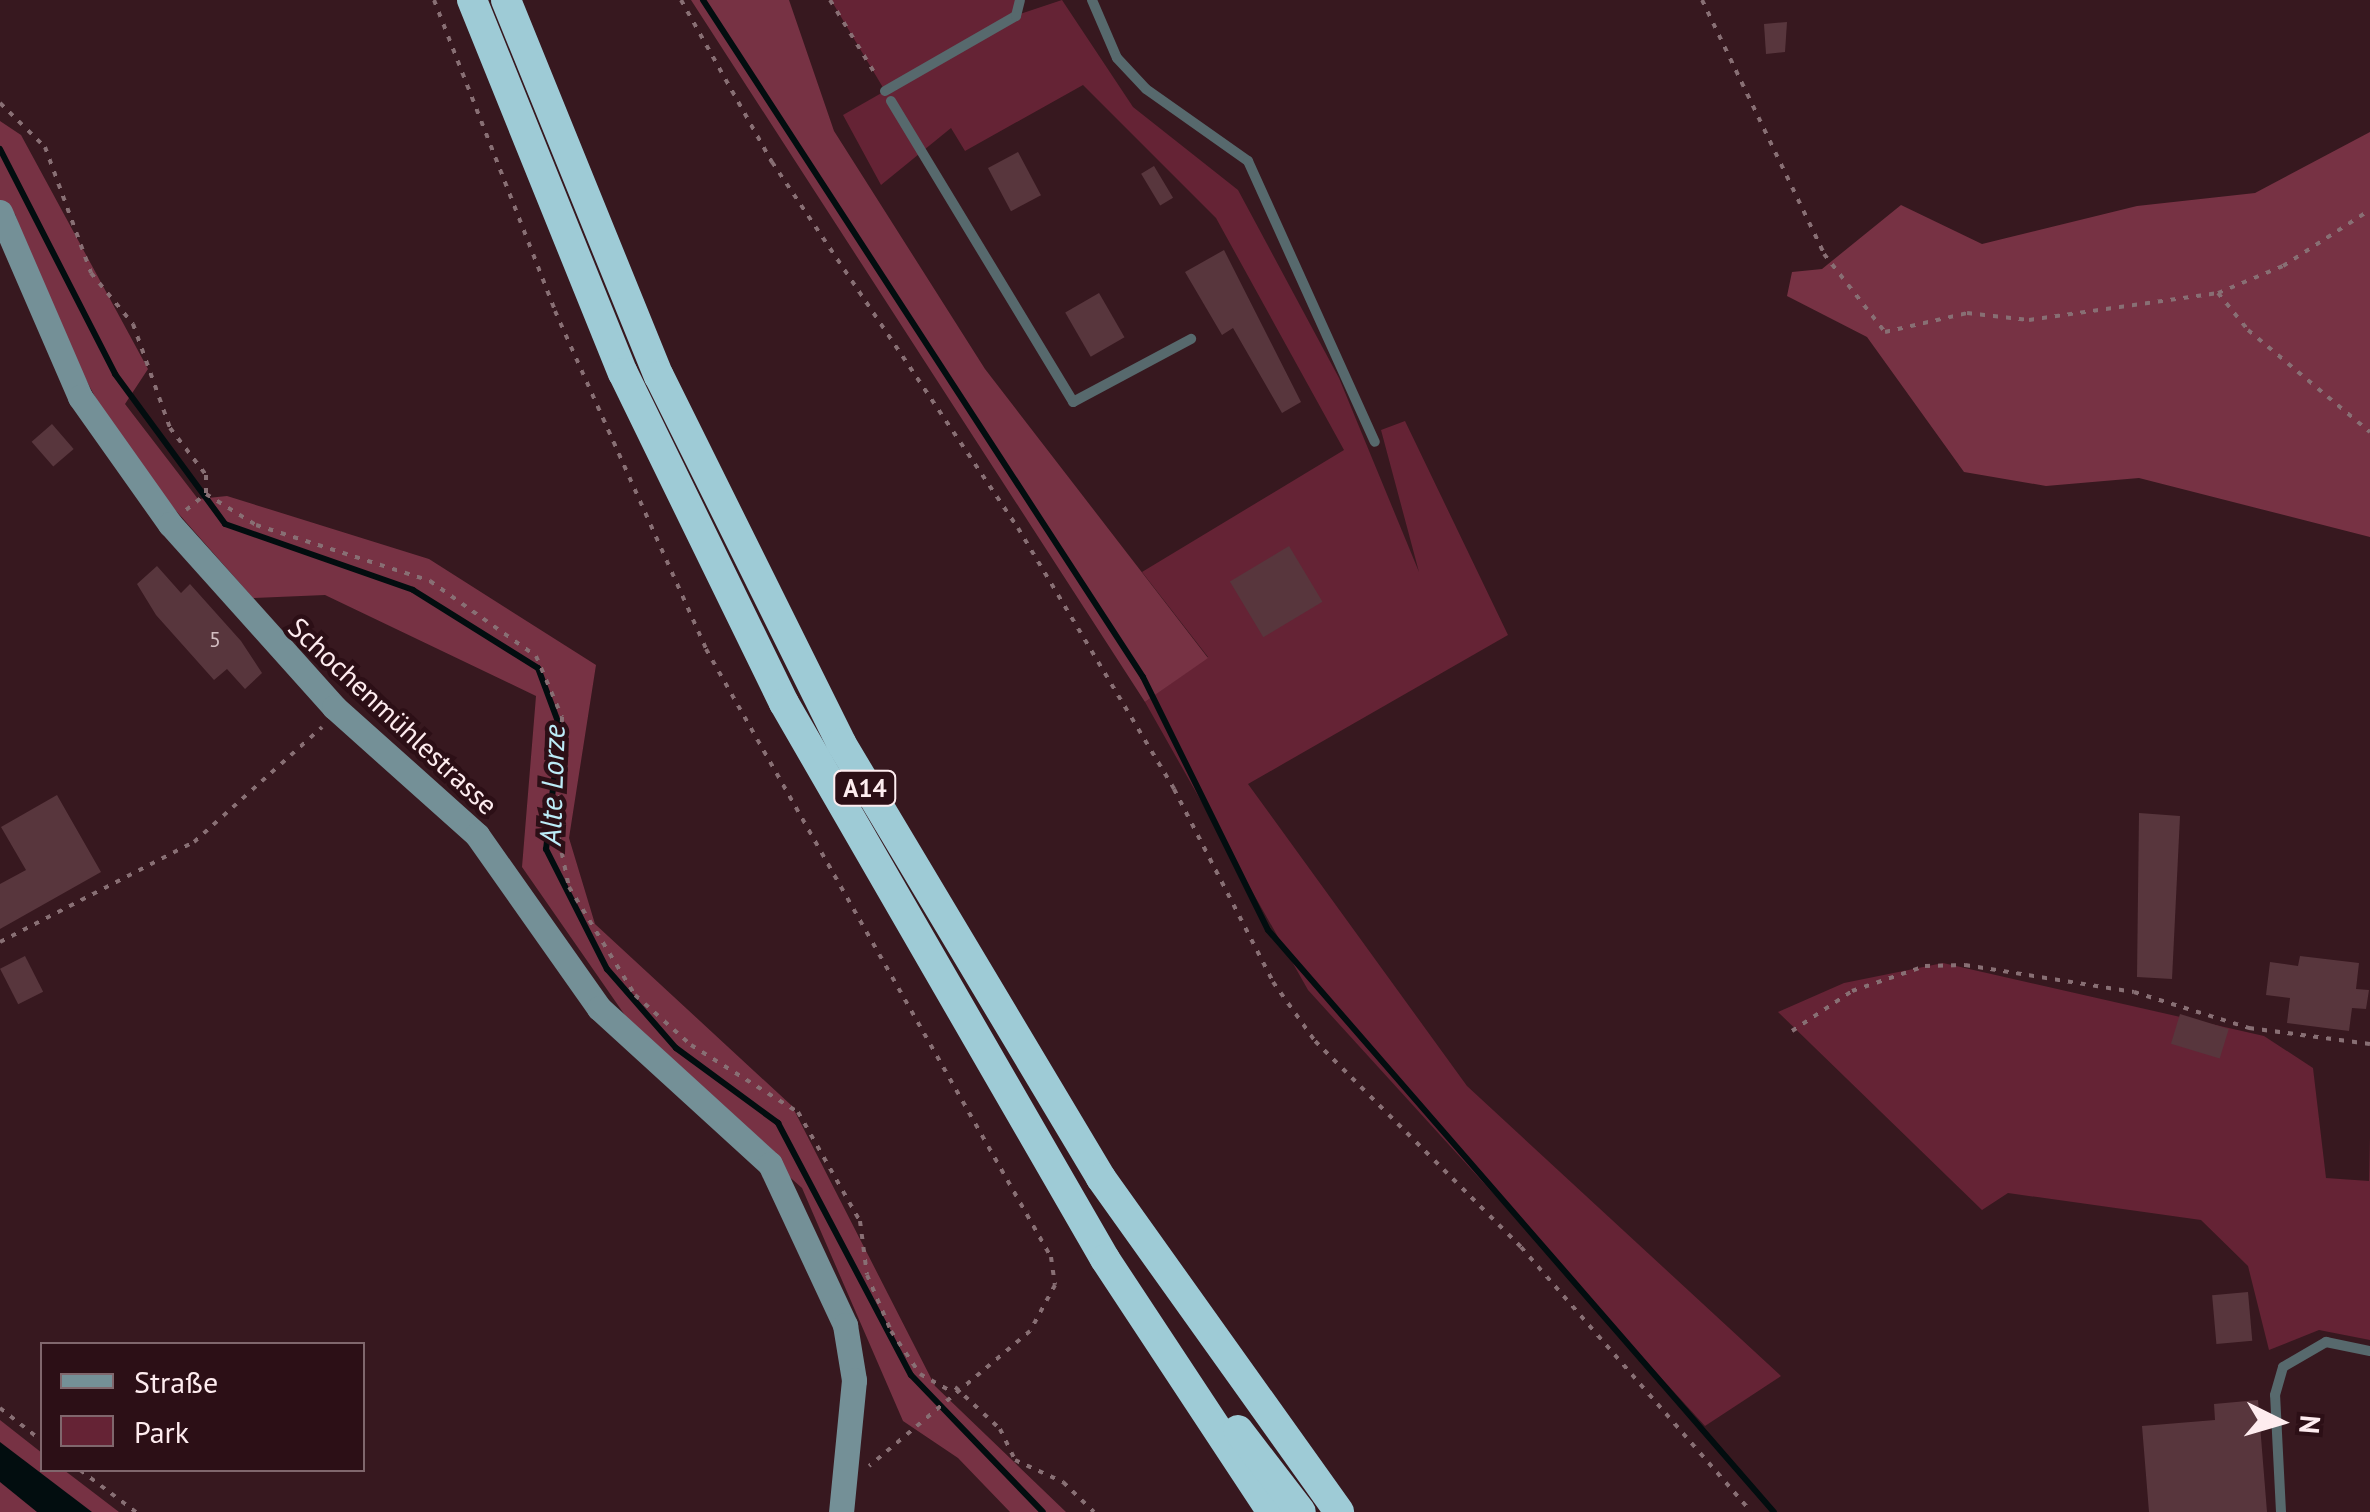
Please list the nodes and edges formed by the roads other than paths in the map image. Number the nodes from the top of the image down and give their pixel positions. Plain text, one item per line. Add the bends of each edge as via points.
1 (472, 0) edge
2 (506, 0) edge
3 (1020, 0) edge
4 (1092, 0) edge
5 (0, 212) edge
6 (1190, 340) dead end
7 (1374, 442) dead end
8 (962, 1016) junction
9 (2370, 1352) edge
10 (842, 1512) edge
11 (1272, 1512) edge
12 (1301, 1512) edge
13 (1340, 1512) edge
14 (2281, 1512) edge

1 - 8 highway, A14 via 570,253 679,491 827,782
2 - 13 highway, A14 via 659,376 840,743 1101,1178
3 - 6 lane via 1016,16 888,96 1073,402
4 - 7 lane via 1117,58 1146,89 1248,162
5 - 10 street, Schochenmühlestrasse via 99,430 334,708 457,812 599,1008 770,1164 845,1324 854,1380
8 - 11 highway via 1105,1259
8 - 12 highway, A14 via 1161,1321
9 - 14 lane via 2326,1342 2283,1366 2275,1395

